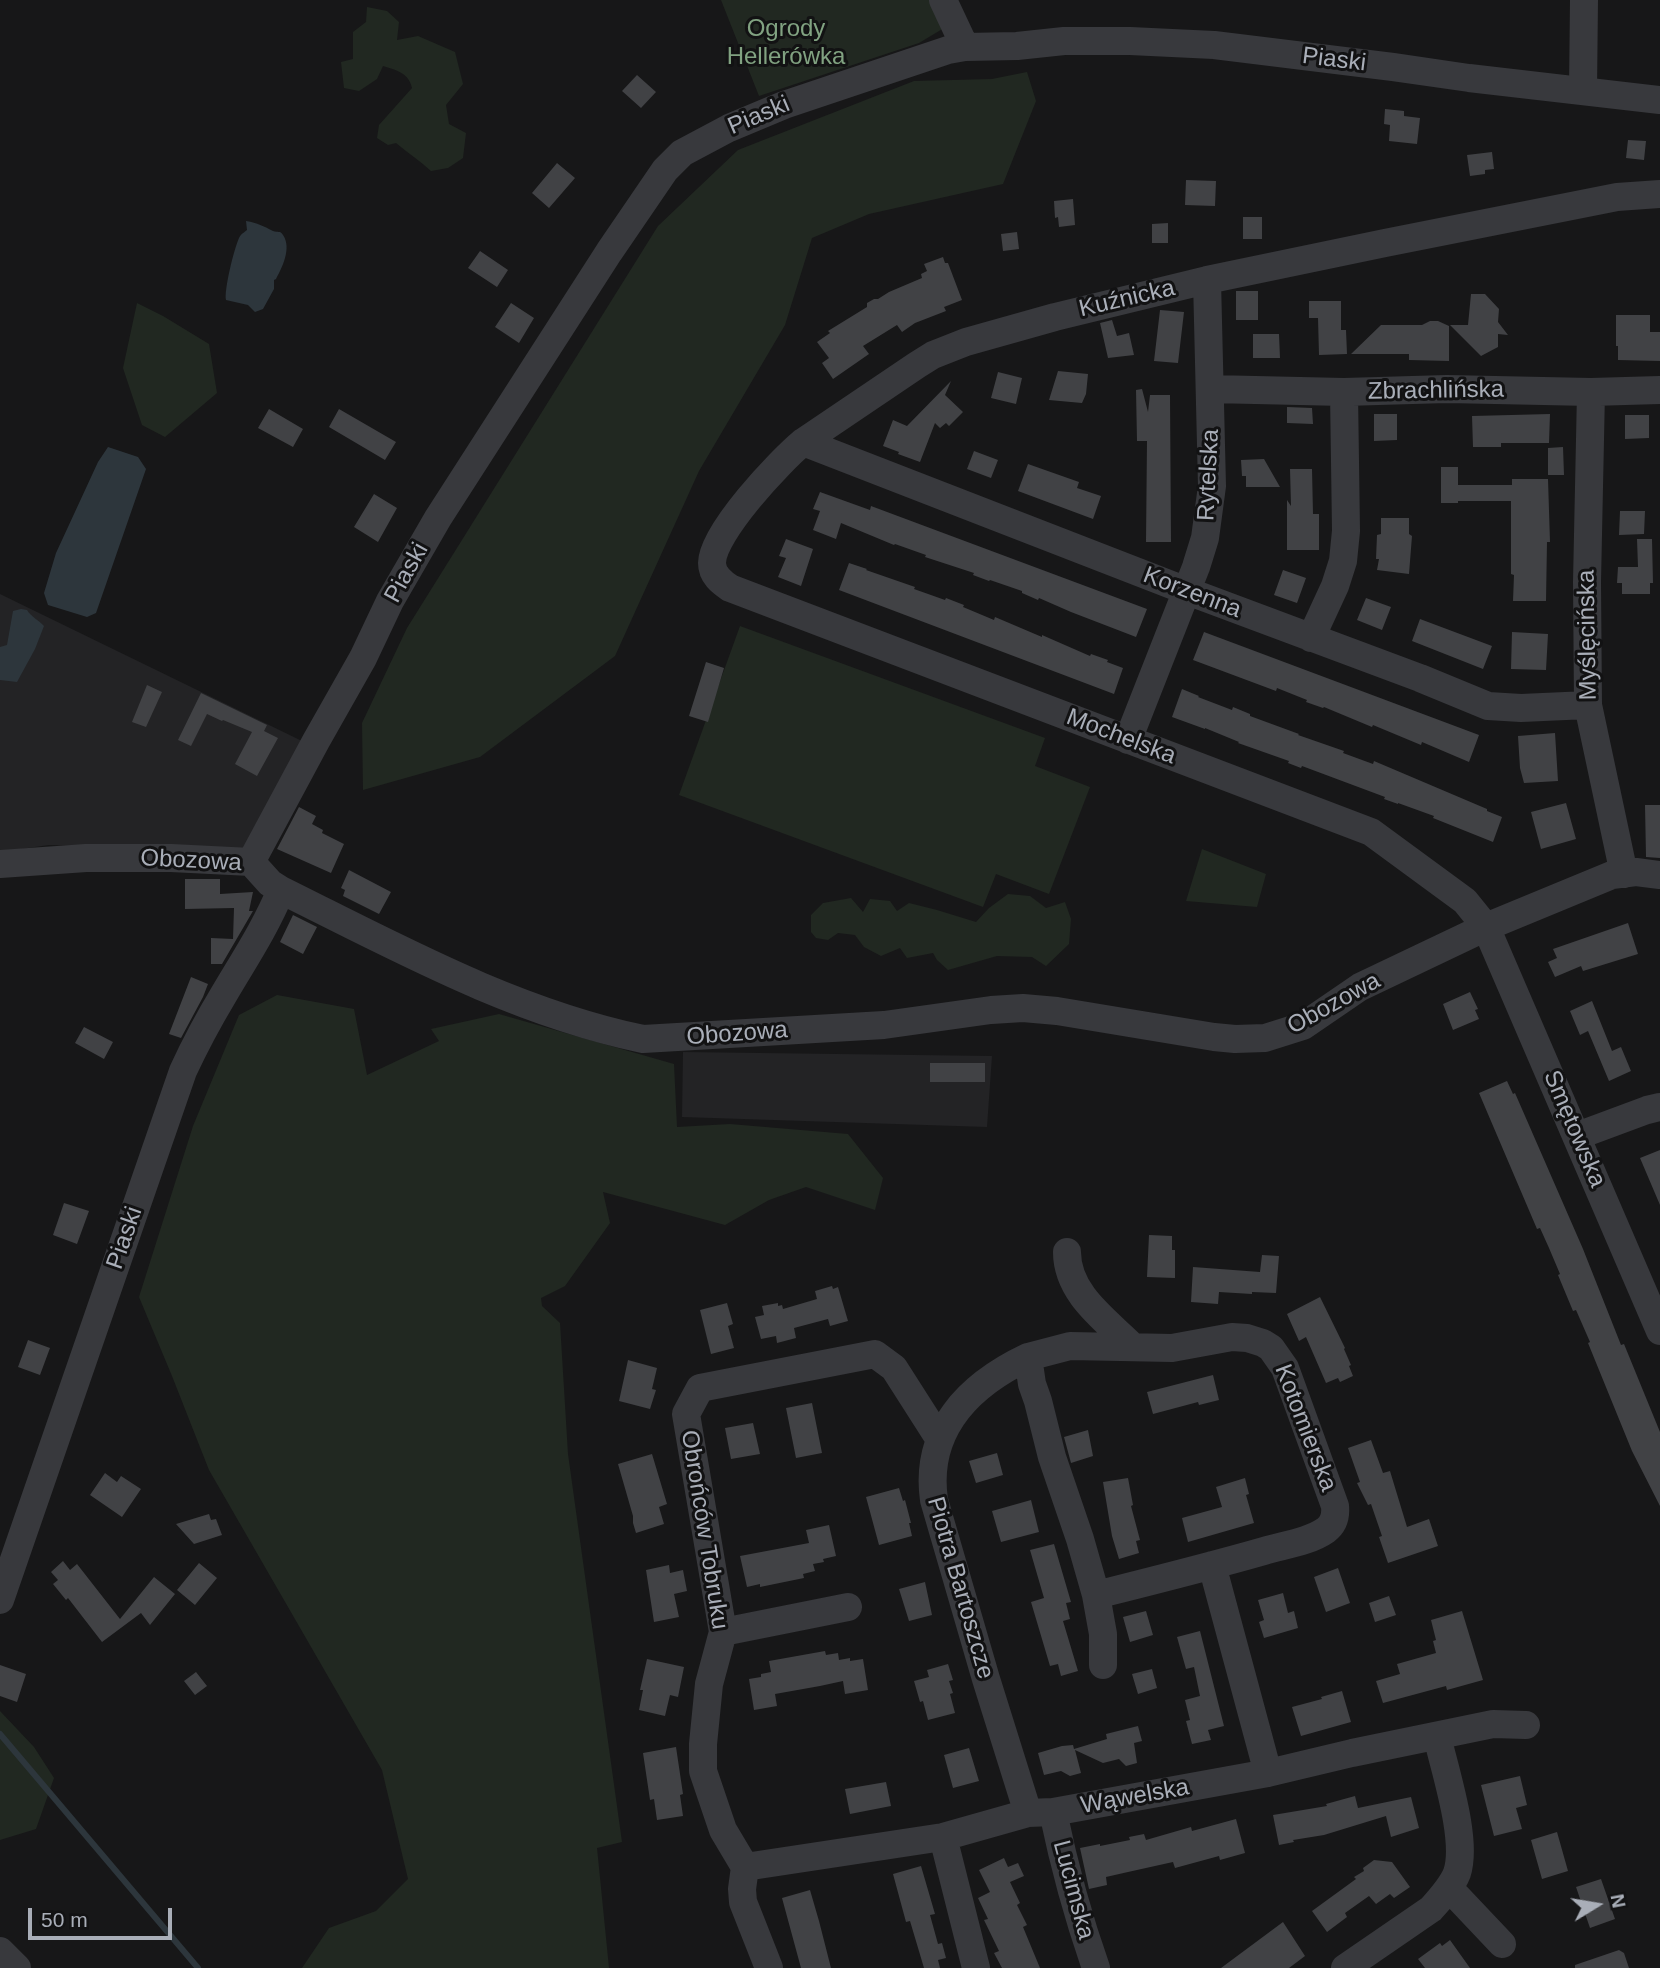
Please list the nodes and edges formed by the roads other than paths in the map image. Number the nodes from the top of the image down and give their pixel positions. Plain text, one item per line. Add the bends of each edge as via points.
1 (943, 0) edge
2 (1584, 0) edge
3 (965, 47) junction
4 (1583, 91) junction
5 (1660, 100) edge
6 (1660, 194) edge
7 (1208, 281) junction
8 (1211, 389) junction
9 (1660, 390) edge
10 (1344, 392) junction
11 (1591, 392) junction
12 (803, 442) junction
13 (730, 588) joint
14 (1186, 591) junction
15 (1311, 638) junction
16 (1588, 705) junction
17 (1128, 740) junction
18 (251, 862) junction
19 (0, 864) edge
20 (1624, 874) junction
21 (1660, 875) edge
22 (281, 890) junction
23 (1486, 927) junction
24 (1660, 1107) edge
25 (1577, 1136) junction
26 (1066, 1252) dead end
27 (1660, 1331) edge
28 (1133, 1346) junction
29 (1028, 1357) junction
30 (940, 1440) junction
31 (1213, 1565) junction
32 (1096, 1595) junction
33 (0, 1600) edge
34 (848, 1607) dead end
35 (723, 1632) junction
36 (1103, 1665) dead end
37 (1525, 1725) dead end
38 (1437, 1736) junction
39 (1268, 1773) junction
40 (1041, 1812) junction
41 (943, 1837) junction
42 (745, 1867) junction
43 (1449, 1888) junction
44 (1502, 1944) dead end
45 (0, 1951) edge
46 (17, 1968) edge
47 (769, 1968) edge
48 (976, 1968) edge
49 (1096, 1968) edge
50 (1345, 1968) edge

1 - 3 street
2 - 4 street
3 - 4 street, Piaski via 1064,41 1214,45
3 - 18 street, Piaski via 784,105 689,149 665,170 438,518
4 - 5 street, Piaski
6 - 7 street, Kuźnicka via 1617,197
7 - 8 street, Rytelska
7 - 12 street, Kuźnicka via 949,348 916,365
8 - 10 street, Zbrachlińska
8 - 14 street, Rytelska via 1210,514
9 - 11 street, Zbrachlińska
10 - 11 street, Zbrachlińska via 1447,388
10 - 15 street via 1343,561
11 - 16 street, Myślęcińska
12 - 13 street, Kuźnicka via 748,500 714,553 714,572
12 - 14 street, Korzenna
13 - 17 street, Mochelska
14 - 15 street, Korzenna
14 - 17 street, Rytelska
15 - 16 street, Korzenna via 1488,706
16 - 20 street, Myślęcińska
17 - 23 street, Mochelska via 1371,832 1465,901
18 - 19 street, Obozowa via 86,858
18 - 22 street, Obozowa
20 - 21 street, Obozowa
20 - 23 street, Obozowa
22 - 23 street, Obozowa via 529,1007 643,1039 884,1026 1023,1008 1214,1037 1265,1038 1303,1026 1360,986
22 - 33 street, Piaski via 183,1071
23 - 25 street, Smętowska
24 - 25 street
25 - 27 street, Smętowska
26 - 28 street via 1077,1289
28 - 29 street, Kotomierska via 1070,1346
28 - 31 street, Kotomierska via 1172,1348 1232,1337 1255,1340 1271,1348 1285,1368 1335,1519 1323,1532
29 - 30 street, Piotra Bartoszcze via 1002,1369 967,1397
29 - 32 street via 1052,1457
30 - 35 street, Obrońców Tobruku via 894,1368 875,1354 700,1388 686,1414
30 - 40 street, Piotra Bartoszcze via 931,1481 934,1500 986,1679
31 - 32 street, Kotomierska
31 - 39 street
32 - 36 street
34 - 35 street
35 - 42 street, Obrońców Tobruku via 709,1684 703,1771 723,1830
37 - 38 street, Wąwelska via 1493,1724
38 - 39 street, Wąwelska
38 - 43 street via 1460,1838 1459,1865
39 - 40 street, Wąwelska
40 - 41 street, Wąwelska
40 - 49 street, Lucimska via 1064,1865
41 - 42 street, Wąwelska
41 - 48 street
42 - 47 street via 743,1902
43 - 44 street
43 - 50 street via 1431,1909
45 - 46 street

